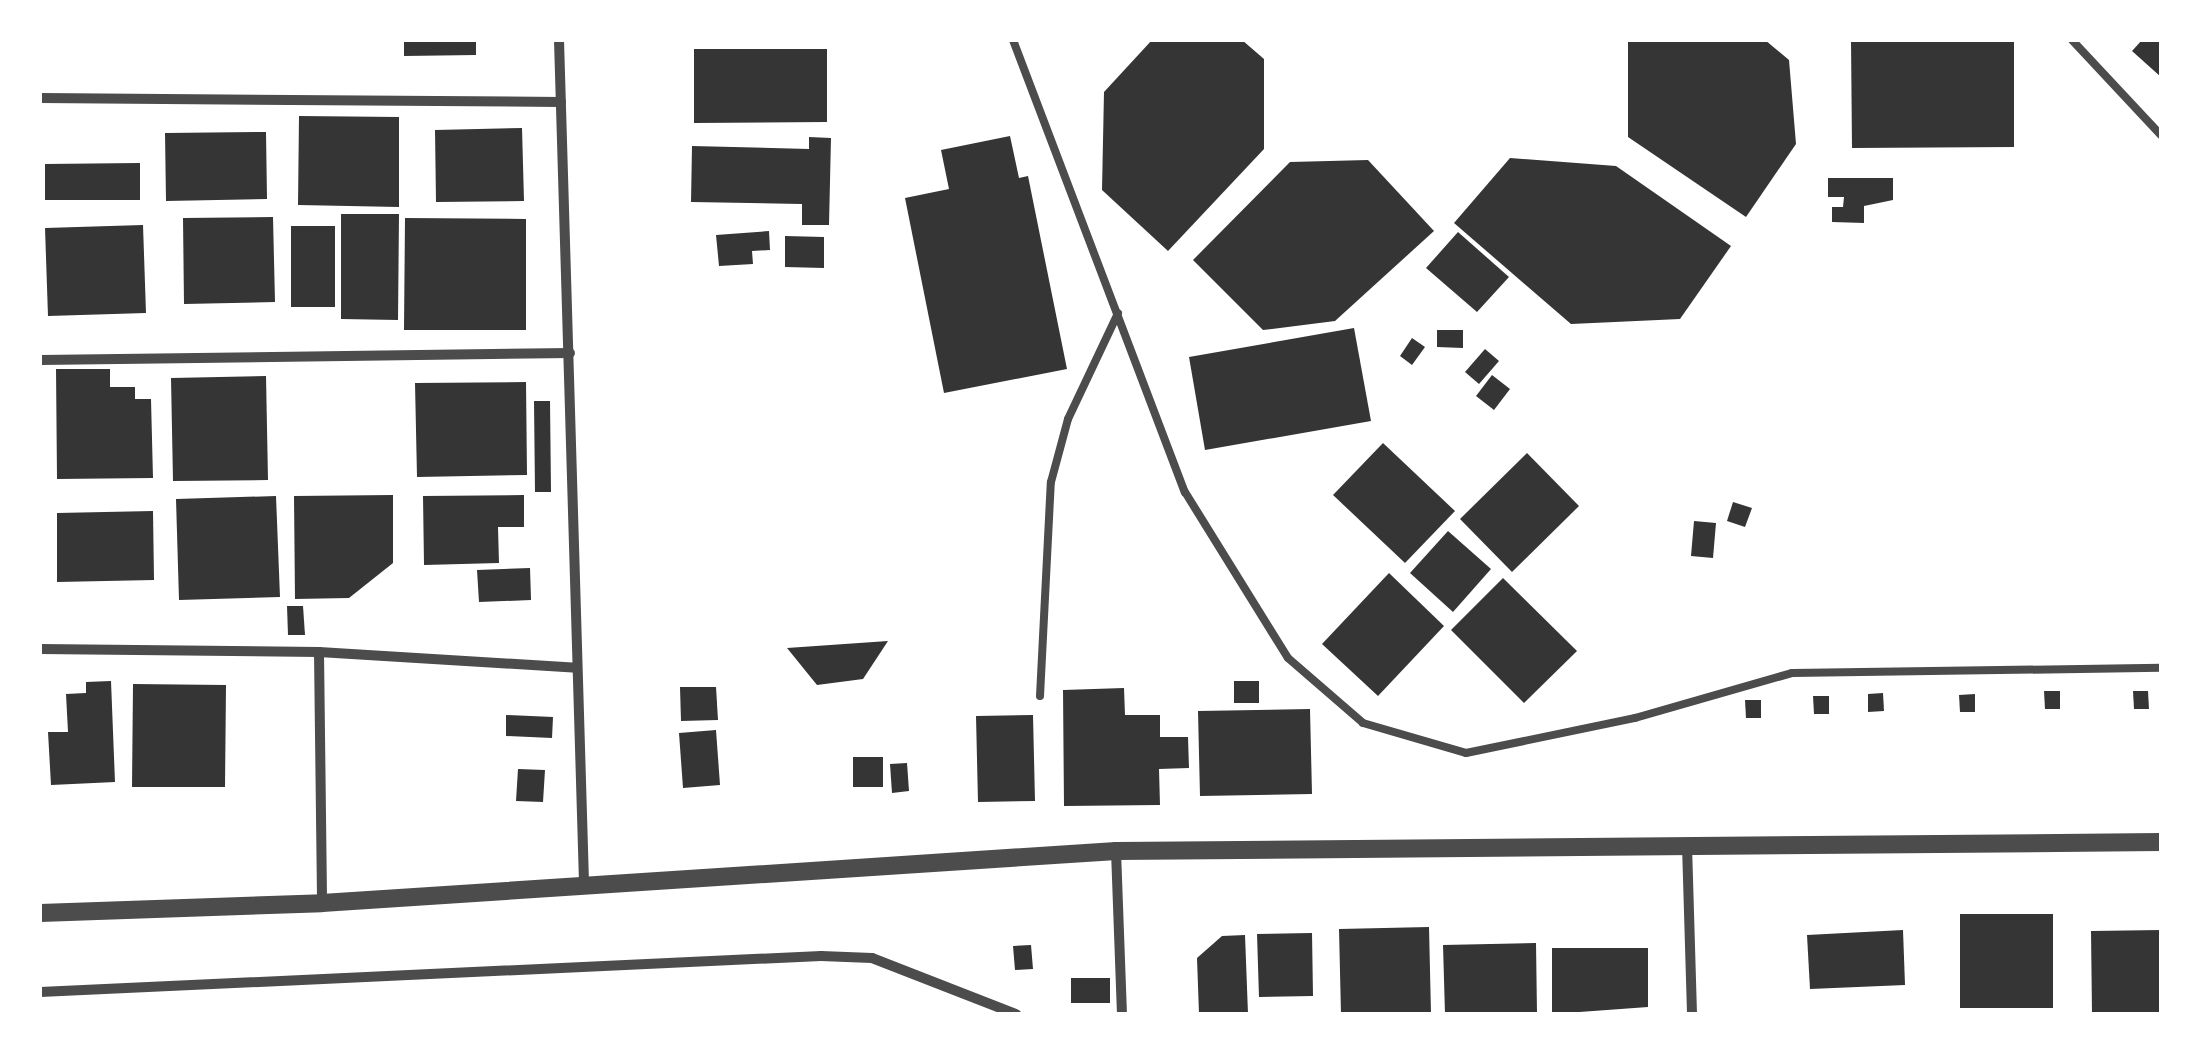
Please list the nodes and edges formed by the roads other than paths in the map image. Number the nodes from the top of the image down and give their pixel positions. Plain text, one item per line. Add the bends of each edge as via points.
1 (559, 40) edge
2 (1013, 40) edge
3 (2072, 40) edge
4 (40, 98) edge
5 (561, 102) junction
6 (2161, 135) edge
7 (1118, 312) junction
8 (570, 353) junction
9 (40, 360) edge
10 (40, 649) edge
11 (319, 652) junction
12 (577, 668) junction
13 (2161, 668) edge
14 (1040, 696) dead end
15 (2161, 842) edge
16 (1687, 843) junction
17 (1116, 851) junction
18 (584, 882) junction
19 (322, 903) junction
20 (40, 913) edge
21 (40, 992) edge
22 (1016, 1014) edge
23 (1122, 1014) edge
24 (1692, 1014) edge

1 - 5 street
2 - 7 lane
3 - 6 lane
4 - 5 street
5 - 8 street
7 - 13 lane via 1185,492 1288,658 1363,723 1466,753 1634,718 1792,673
7 - 14 lane via 1068,419 1051,482
8 - 9 street
8 - 12 street
10 - 11 street
11 - 12 street
11 - 19 street
12 - 18 street
15 - 16 street
16 - 17 street
16 - 24 street
17 - 18 street
17 - 23 street
18 - 19 street
19 - 20 street
21 - 22 street via 822,956 872,958

